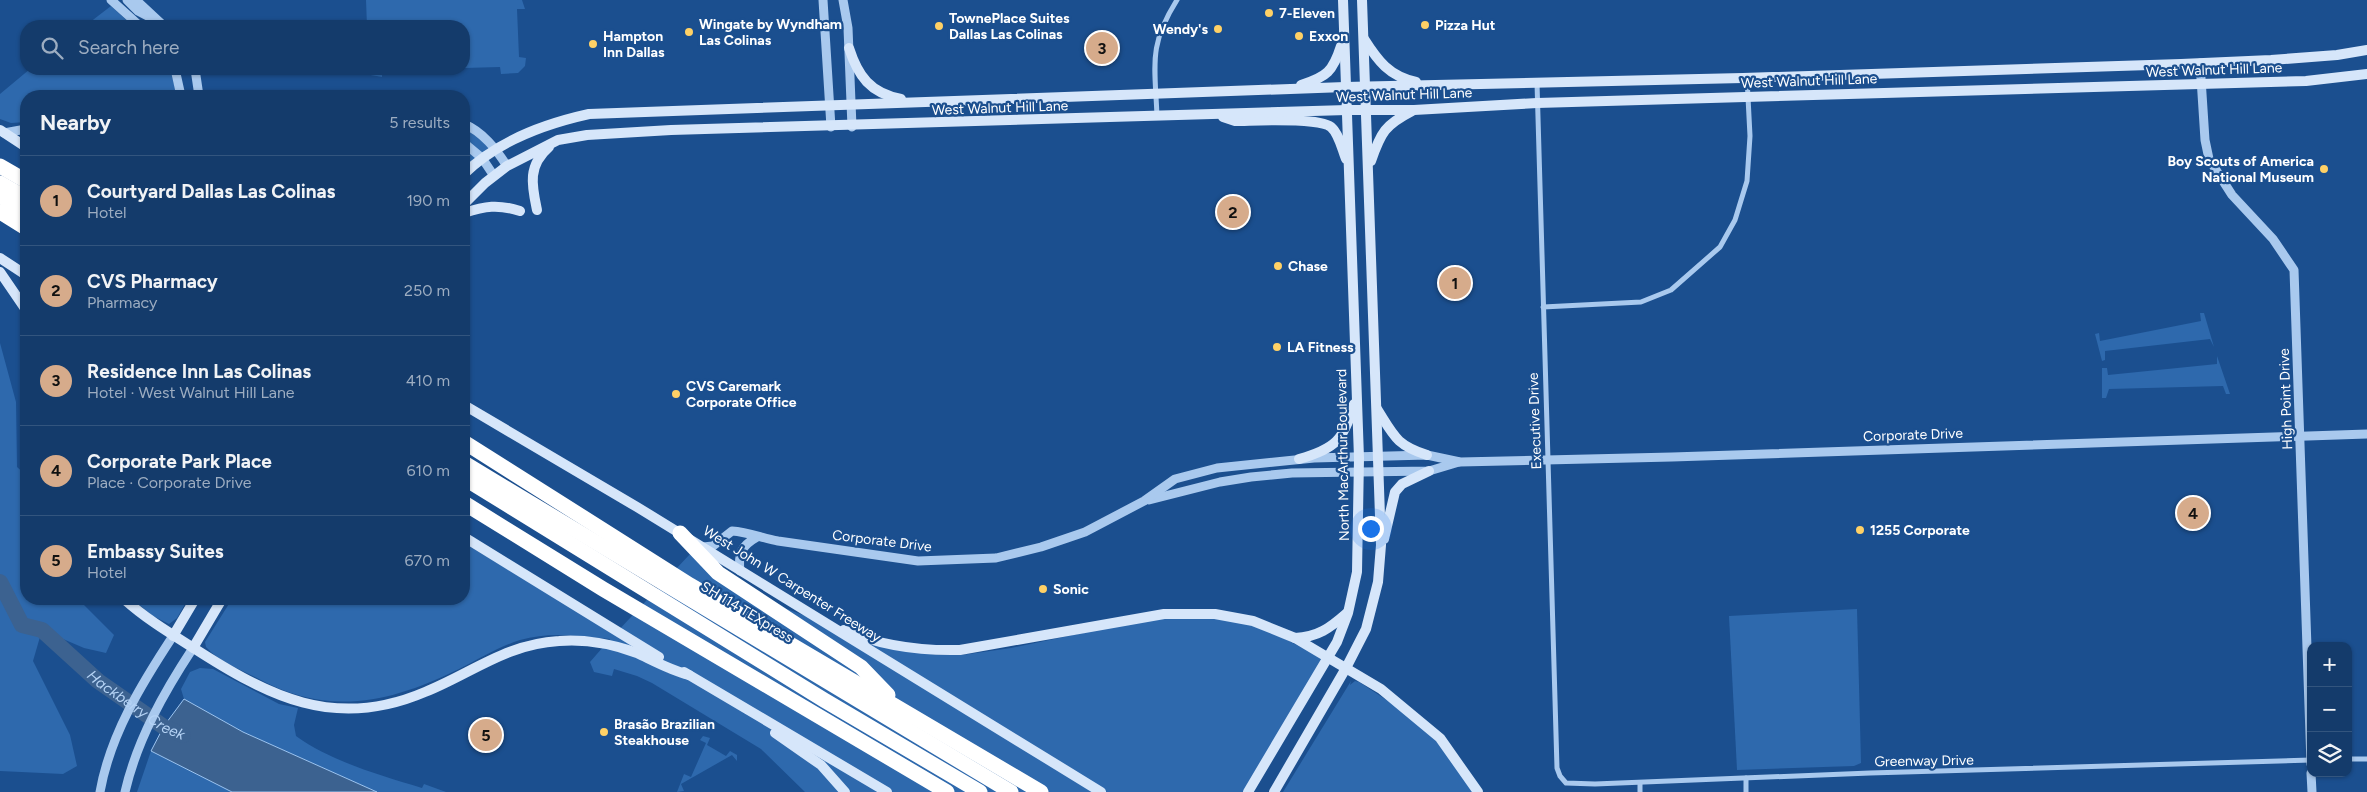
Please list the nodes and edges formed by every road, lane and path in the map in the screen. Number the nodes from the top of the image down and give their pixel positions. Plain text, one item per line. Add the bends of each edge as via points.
1 (112, 0) edge
2 (126, 0) edge
3 (136, 0) edge
4 (822, 0) edge
5 (843, 0) edge
6 (1177, 0) edge
7 (1343, 0) edge
8 (1362, 0) edge
9 (134, 20) edge
10 (155, 20) edge
11 (158, 20) edge
12 (1363, 37) junction
13 (1344, 38) junction
14 (849, 48) junction
15 (2367, 50) edge
16 (2200, 63) junction
17 (2367, 74) edge
18 (176, 75) edge
19 (196, 75) edge
20 (1747, 78) junction
21 (1536, 83) junction
22 (2202, 84) junction
23 (1429, 86) junction
24 (1346, 87) junction
25 (1365, 87) junction
26 (1288, 89) junction
27 (180, 90) edge
28 (198, 90) edge
29 (1156, 94) junction
30 (1748, 97) junction
31 (916, 102) junction
32 (1537, 103) junction
33 (852, 104) junction
34 (830, 105) junction
35 (1347, 110) junction
36 (1367, 110) junction
37 (1414, 110) junction
38 (1217, 115) junction
39 (1157, 116) junction
40 (470, 127) edge
41 (831, 127) junction
42 (852, 127) junction
43 (20, 130) edge
44 (2, 131) edge
45 (555, 142) junction
46 (20, 143) edge
47 (470, 148) edge
48 (496, 149) junction
49 (482, 158) junction
50 (0, 166) edge
51 (507, 166) junction
52 (1369, 166) junction
53 (1349, 168) junction
54 (470, 169) edge
55 (494, 176) junction
56 (20, 178) edge
57 (0, 183) edge
58 (20, 195) edge
59 (0, 196) edge
60 (470, 198) edge
61 (20, 208) edge
62 (520, 210) dead end
63 (537, 210) dead end
64 (470, 211) edge
65 (0, 212) edge
66 (20, 224) edge
67 (0, 258) edge
68 (20, 270) edge
69 (0, 272) edge
70 (20, 301) edge
71 (1543, 307) junction
72 (1357, 393) junction
73 (1377, 408) junction
74 (470, 410) edge
75 (2367, 434) edge
76 (2301, 436) junction
77 (470, 446) edge
78 (470, 455) edge
79 (1427, 455) junction
80 (1379, 457) junction
81 (1359, 458) junction
82 (1547, 458) junction
83 (1299, 459) junction
84 (494, 462) junction
85 (1460, 462) junction
86 (470, 467) edge
87 (1218, 468) junction
88 (1379, 471) junction
89 (1429, 471) junction
90 (1359, 472) junction
91 (470, 482) edge
92 (1220, 482) junction
93 (1144, 501) junction
94 (470, 507) edge
95 (680, 533) junction
96 (757, 538) junction
97 (470, 541) edge
98 (1381, 545) junction
99 (703, 548) junction
100 (740, 571) junction
101 (131, 605) edge
102 (191, 605) edge
103 (218, 605) edge
104 (1348, 613) junction
105 (810, 615) junction
106 (657, 621) junction
107 (173, 636) junction
108 (1295, 638) junction
109 (193, 648) junction
110 (1328, 658) junction
111 (1346, 668) junction
112 (689, 676) junction
113 (718, 691) junction
114 (824, 700) junction
115 (897, 706) junction
116 (2310, 732) edge
117 (1557, 758) joint
118 (2367, 758) edge
119 (2352, 759) edge
120 (2307, 762) edge
121 (2311, 777) edge
122 (1746, 778) junction
123 (1640, 783) junction
124 (100, 792) edge
125 (125, 792) edge
126 (845, 792) edge
127 (887, 792) edge
128 (947, 792) edge
129 (980, 792) edge
130 (1011, 792) edge
131 (1041, 792) edge
132 (1101, 792) edge
133 (1248, 792) edge
134 (1274, 792) edge
135 (1478, 792) edge
136 (1640, 792) edge
137 (1746, 792) edge
138 (2312, 792) edge

1 - 9 street
2 - 10 street
3 - 11 street
4 - 34 street
5 - 14 street
6 - 29 street via 1164,20 1156,44
7 - 13 main road, North MacArthur Boulevard
8 - 12 main road
12 - 23 main road via 1379,63 1389,72 1404,80
12 - 25 main road
13 - 24 main road, North MacArthur Boulevard
13 - 26 main road via 1336,62 1324,76
14 - 31 main road via 856,68 866,82 880,92
14 - 33 street
15 - 16 main road, West Walnut Hill Lane via 2331,56
16 - 20 main road, West Walnut Hill Lane
16 - 22 street, High Point Drive
17 - 22 main road, West Walnut Hill Lane via 2306,81
18 - 27 street
19 - 28 street
20 - 21 main road, West Walnut Hill Lane
20 - 30 street
21 - 23 main road, West Walnut Hill Lane
21 - 32 street, Executive Drive
22 - 30 main road, West Walnut Hill Lane
22 - 76 street, High Point Drive via 2205,140 2214,171 2273,239 2294,270
23 - 25 main road, West Walnut Hill Lane
24 - 25 main road, West Walnut Hill Lane
24 - 26 main road, West Walnut Hill Lane
24 - 35 main road, North MacArthur Boulevard
25 - 36 main road
26 - 29 main road, West Walnut Hill Lane
29 - 31 main road, West Walnut Hill Lane
29 - 39 street
30 - 32 main road, West Walnut Hill Lane
30 - 71 street via 1747,181 1735,220 1720,247 1671,290 1641,302
31 - 33 main road, West Walnut Hill Lane
32 - 37 main road, West Walnut Hill Lane
32 - 71 street, Executive Drive
33 - 34 main road, West Walnut Hill Lane
33 - 42 street
34 - 41 street
34 - 48 main road, West Walnut Hill Lane via 589,114 540,128
35 - 36 main road, West Walnut Hill Lane
35 - 38 main road, West Walnut Hill Lane
35 - 53 main road, North MacArthur Boulevard
36 - 37 main road, West Walnut Hill Lane
36 - 52 main road
37 - 52 main road via 1383,130
38 - 39 main road, West Walnut Hill Lane
38 - 53 main road via 1235,122 1317,122 1330,127
39 - 42 main road, West Walnut Hill Lane
40 - 48 street
41 - 42 main road, West Walnut Hill Lane
41 - 45 main road, West Walnut Hill Lane via 644,131 588,135
43 - 44 street
44 - 46 main road
45 - 51 main road, West Walnut Hill Lane
45 - 63 main road via 546,150 534,171 531,183
47 - 49 street
48 - 49 main road, West Walnut Hill Lane
48 - 51 street
49 - 54 main road, West Walnut Hill Lane
49 - 55 street
50 - 56 highway
51 - 55 main road, West Walnut Hill Lane
52 - 73 main road
53 - 72 main road, North MacArthur Boulevard
55 - 60 main road, West Walnut Hill Lane
57 - 58 highway
59 - 61 highway
62 - 64 main road via 485,206
65 - 66 highway
67 - 68 main road
69 - 70 main road
71 - 82 street, Executive Drive
72 - 81 main road, North MacArthur Boulevard
72 - 83 main road via 1341,438 1319,454
73 - 79 main road via 1398,442
73 - 80 main road
74 - 95 main road, West John W Carpenter Freeway
75 - 76 street, Corporate Drive
76 - 82 street, Corporate Drive via 1672,457
76 - 116 street, High Point Drive
77 - 84 highway
78 - 84 highway
79 - 80 street, Corporate Drive
79 - 85 street, Corporate Drive
80 - 81 street, Corporate Drive
80 - 88 main road
81 - 83 street, Corporate Drive
81 - 90 main road, North MacArthur Boulevard
82 - 85 street, Corporate Drive
82 - 117 street, Executive Drive
83 - 87 street, Corporate Drive
84 - 115 highway via 690,585
85 - 89 street, Corporate Drive
86 - 130 highway, SH 114 TEXpress
87 - 92 street
87 - 93 street, Corporate Drive via 1176,479
88 - 89 street, Corporate Drive
88 - 90 street, Corporate Drive
88 - 98 main road
89 - 98 main road via 1402,484 1395,492
90 - 92 street, Corporate Drive via 1292,473
90 - 104 main road, North MacArthur Boulevard via 1357,572
91 - 114 highway
92 - 93 street, Corporate Drive
93 - 96 street, Corporate Drive via 1085,532 1041,547 970,561 918,561
94 - 106 highway
95 - 99 main road, West John W Carpenter Freeway
95 - 115 highway via 718,573 861,667
96 - 99 street, Corporate Drive via 746,532 732,532 714,546
96 - 100 street via 741,550 738,558
97 - 112 main road
98 - 111 main road via 1373,608
99 - 100 main road, West John W Carpenter Freeway
100 - 105 main road, West John W Carpenter Freeway
101 - 107 main road
102 - 107 main road
103 - 109 main road
104 - 108 main road via 1322,633
104 - 110 main road, North MacArthur Boulevard
105 - 108 main road via 862,638 932,651 960,650 1134,618 1188,612 1253,621
105 - 132 main road, West John W Carpenter Freeway
106 - 114 highway
106 - 128 highway
107 - 109 main road
107 - 124 street via 132,704 112,749
108 - 110 main road
109 - 112 main road via 270,693 298,703 326,707 369,708 405,699 503,653 559,640 617,647
109 - 125 street via 140,744
110 - 111 main road
110 - 133 main road, North MacArthur Boulevard
111 - 134 main road
111 - 135 main road via 1381,689 1440,738
112 - 113 main road
113 - 126 main road via 737,710 821,765
113 - 127 main road
114 - 129 highway
115 - 131 highway
117 - 123 street, Greenway Drive via 1560,776 1566,783
118 - 119 street
120 - 122 street, Greenway Drive
121 - 138 street
122 - 123 street, Greenway Drive
122 - 137 street
123 - 136 street

